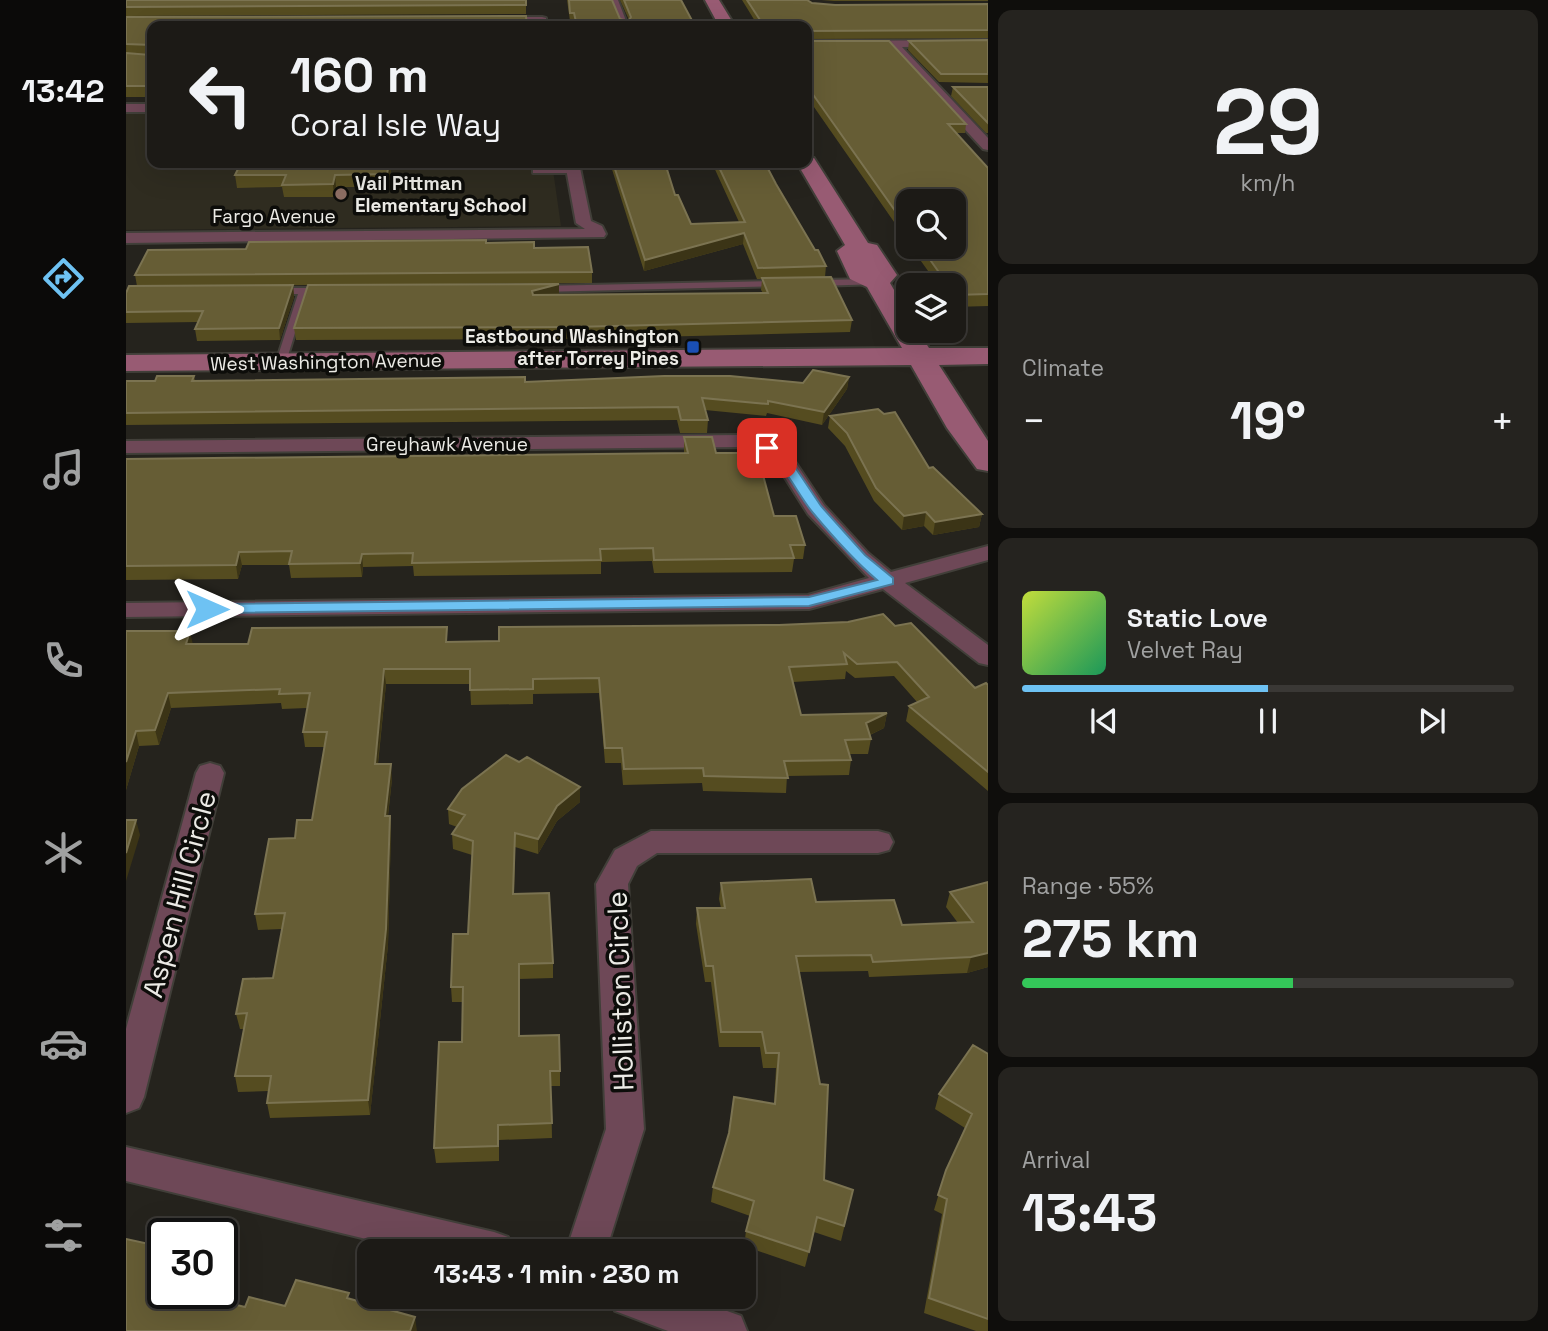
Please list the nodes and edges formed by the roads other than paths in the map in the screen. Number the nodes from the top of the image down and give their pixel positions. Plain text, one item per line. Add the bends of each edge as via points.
1 (615, 0) edge
2 (712, 0) edge
3 (542, 18) edge
4 (474, 20) edge
5 (623, 21) edge
6 (724, 21) edge
7 (892, 43) junction
8 (988, 43) edge
9 (812, 44) edge
10 (126, 108) edge
11 (147, 108) edge
12 (988, 146) edge
13 (564, 168) edge
14 (573, 168) edge
15 (811, 168) edge
16 (536, 171) dead end
17 (126, 238) edge
18 (877, 282) junction
19 (792, 284) edge
20 (806, 284) edge
21 (523, 290) edge
22 (262, 291) edge
23 (303, 291) junction
24 (330, 291) edge
25 (988, 356) edge
26 (919, 357) junction
27 (282, 362) junction
28 (126, 363) edge
29 (126, 447) edge
30 (988, 462) edge
31 (988, 553) edge
32 (888, 581) junction
33 (126, 610) edge
34 (988, 657) edge
35 (211, 773) dead end
36 (878, 842) dead end
37 (126, 1097) edge
38 (126, 1164) edge
39 (443, 1239) edge
40 (590, 1239) edge
41 (664, 1309) edge
42 (726, 1331) edge

1 - 5 lane
2 - 6 main road
3 - 4 street
7 - 8 street
7 - 9 street
7 - 12 street via 941,89
10 - 11 street
13 - 16 lane
14 - 17 street, Fargo Avenue via 584,223 599,232 590,236
15 - 18 main road via 859,248 849,251 859,274
18 - 20 lane
18 - 26 main road
19 - 21 lane
22 - 23 lane
23 - 24 lane
23 - 27 lane
25 - 26 main road, West Washington Avenue
26 - 27 main road, West Washington Avenue
26 - 30 main road
27 - 28 main road, West Washington Avenue
29 - 32 street, Greyhawk Avenue via 740,441 783,458 816,509 860,558
31 - 32 street
32 - 33 street via 809,601
32 - 34 street
35 - 37 street, Aspen Hill Circle
36 - 40 street, Holliston Circle via 651,842 626,858 612,884 625,1129
38 - 39 street
41 - 42 street

